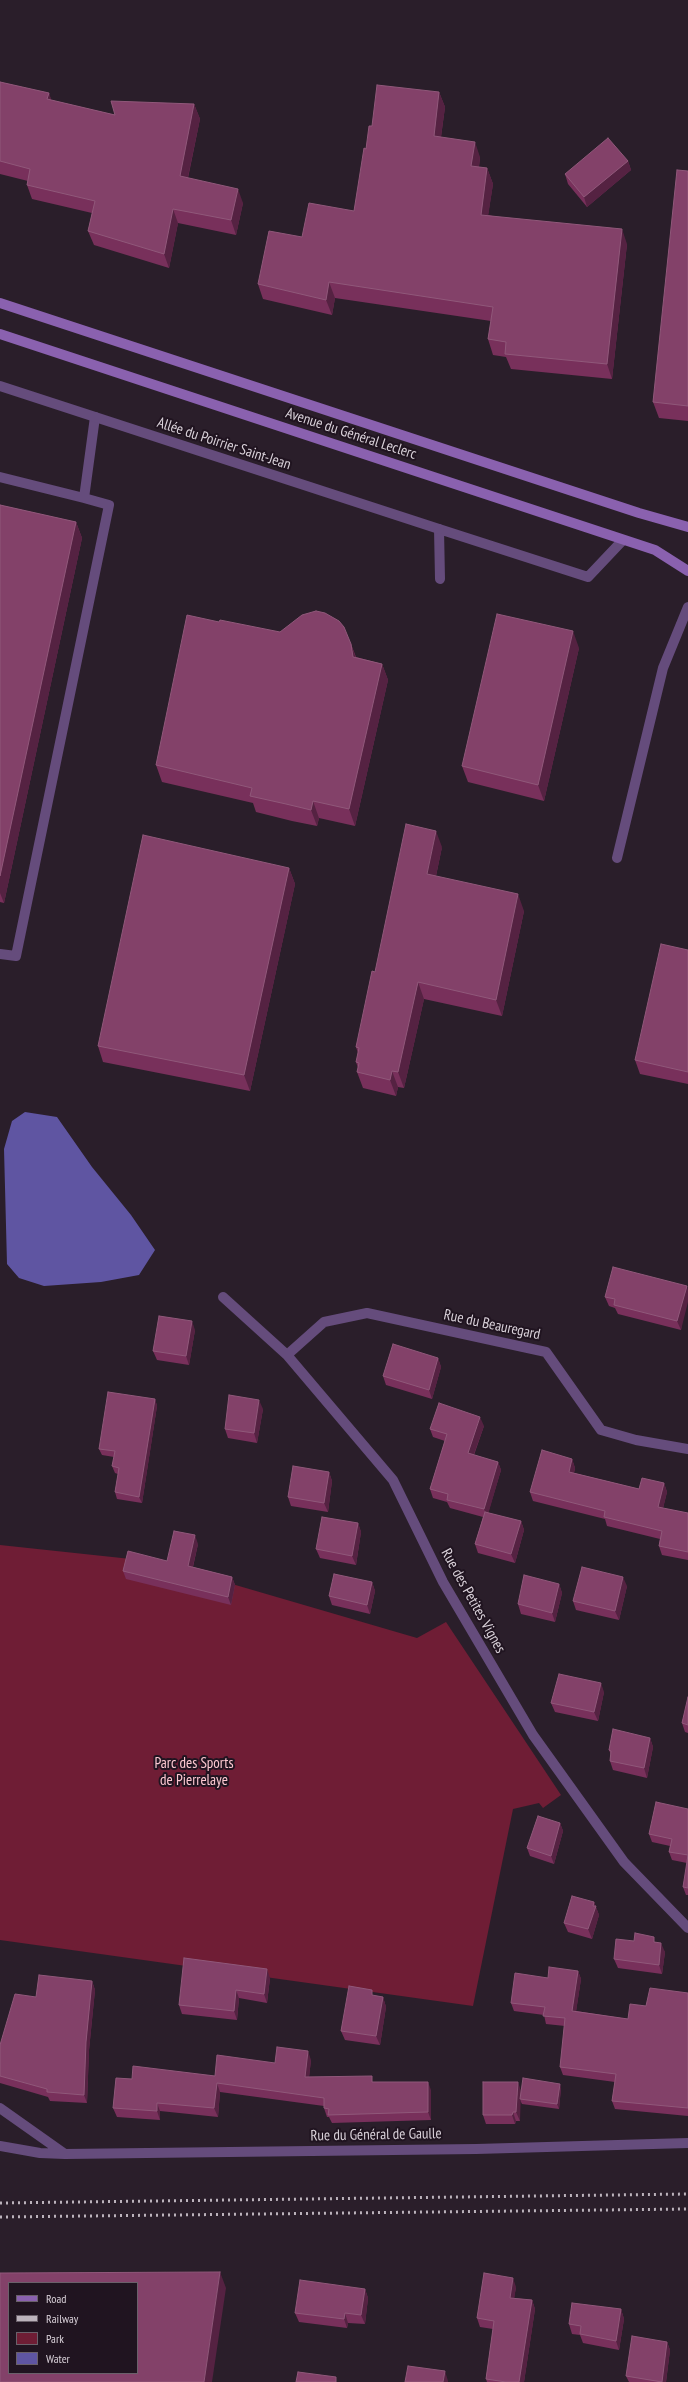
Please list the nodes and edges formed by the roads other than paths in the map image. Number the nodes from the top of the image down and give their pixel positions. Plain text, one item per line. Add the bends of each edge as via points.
1 (0, 303) edge
2 (0, 334) edge
3 (0, 386) edge
4 (95, 417) junction
5 (0, 477) edge
6 (84, 498) junction
7 (688, 527) edge
8 (440, 529) junction
9 (624, 540) junction
10 (688, 571) edge
11 (440, 579) dead end
12 (688, 607) edge
13 (617, 858) dead end
14 (0, 954) edge
15 (223, 1297) dead end
16 (287, 1355) junction
17 (688, 1449) edge
18 (688, 1928) edge
19 (0, 2108) edge
20 (688, 2143) edge
21 (0, 2146) edge
22 (65, 2154) junction

1 - 7 main road, Avenue du Général Leclerc
2 - 9 main road, Avenue du Général Leclerc
3 - 4 street, Allée du Poirrier Saint-Jean
4 - 6 street
4 - 8 street, Allée du Poirrier Saint-Jean
5 - 6 street
6 - 14 street via 109,505 16,956
8 - 9 street, Allée du Poirrier Saint-Jean via 588,577
8 - 11 street
9 - 10 main road, Avenue du Général Leclerc via 655,550
12 - 13 street via 663,668
15 - 16 street, Rue des Petites Vignes
16 - 17 street, Rue du Beauregard via 324,1322 367,1313 546,1352 601,1430 636,1440
16 - 18 street, Rue des Petites Vignes via 393,1480 443,1582 533,1735 624,1862
19 - 22 street
20 - 22 street, Rue du Général de Gaulle via 476,2149
21 - 22 street, Rue du Général de Gaulle via 40,2153

